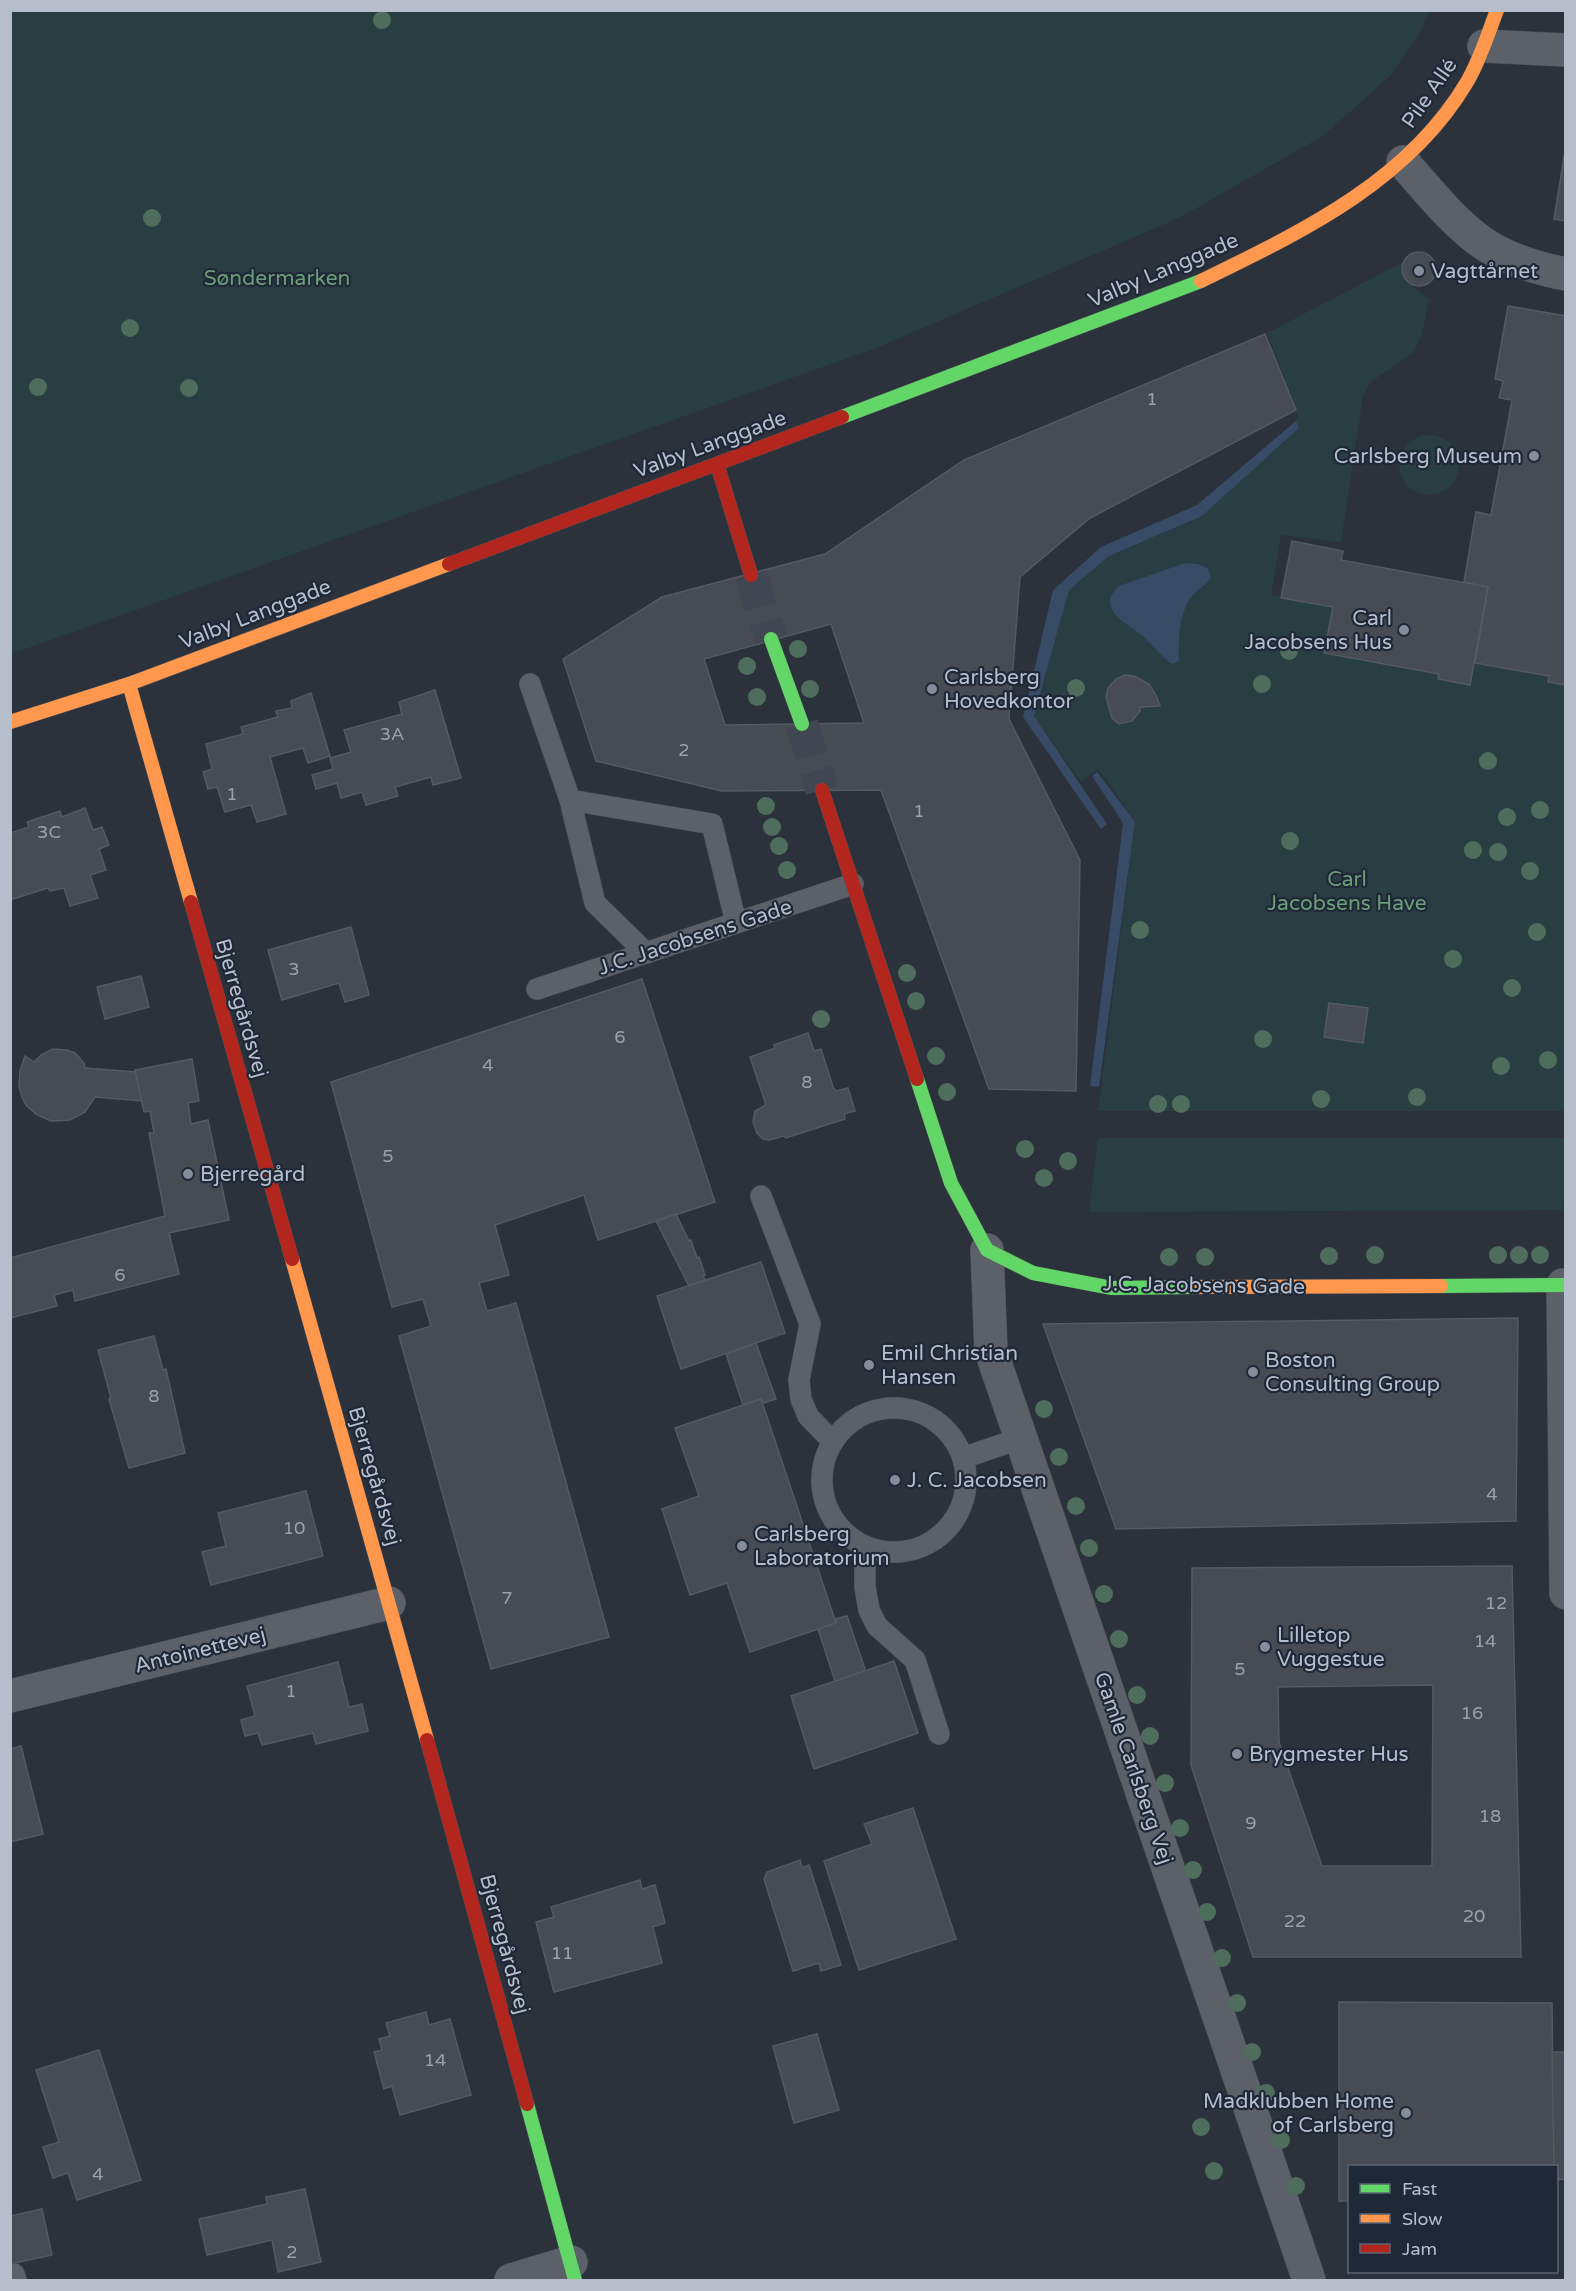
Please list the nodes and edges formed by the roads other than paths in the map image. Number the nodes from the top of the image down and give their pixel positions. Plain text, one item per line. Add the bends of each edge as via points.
1 (1497, 10) edge
2 (1484, 46) junction
3 (1566, 50) edge
4 (1403, 162) junction
5 (1566, 274) edge
6 (717, 464) junction
7 (751, 575) tunnel mouth
8 (771, 639) tunnel mouth
9 (129, 684) junction
10 (530, 684) dead end
11 (10, 722) edge
12 (802, 724) tunnel mouth
13 (822, 790) tunnel mouth
14 (570, 800) junction
15 (853, 884) junction
16 (736, 923) junction
17 (646, 953) junction
18 (537, 989) dead end
19 (761, 1196) dead end
20 (987, 1250) junction
21 (1564, 1285) edge
22 (1021, 1438) junction
23 (833, 1442) junction
24 (963, 1458) junction
25 (866, 1546) junction
26 (1566, 1593) edge
27 (389, 1603) junction
28 (10, 1696) edge
29 (939, 1734) dead end
30 (573, 2271) edge
31 (511, 2280) edge
32 (1309, 2280) edge

1 - 2 street, Pile Allé
2 - 3 street
2 - 4 street, Pile Allé via 1444,117
4 - 5 street via 1477,239 1507,256
4 - 6 street, Valby Langgade via 1315,223 1190,286
6 - 7 street
6 - 9 street, Valby Langgade
8 - 12 street
9 - 11 street, Valby Langgade
9 - 27 street, Bjerregårdsvej
10 - 14 lane
13 - 15 street
14 - 16 lane via 712,824
14 - 17 lane via 594,903
15 - 16 lane, J.C. Jacobsens Gade
15 - 20 street via 951,1184
16 - 17 lane, J.C. Jacobsens Gade
17 - 18 lane, J.C. Jacobsens Gade
19 - 23 lane via 810,1324 799,1380 801,1399 808,1416
20 - 21 street, J.C. Jacobsens Gade via 1033,1273 1112,1288
20 - 22 street, Gamle Carlsberg Vej via 991,1351
21 - 26 street
22 - 24 lane
22 - 32 street, Gamle Carlsberg Vej
23 - 24 lane via 846,1426 863,1415 883,1408 904,1408 941,1424
23 - 25 lane via 822,1481 825,1501 834,1520
24 - 25 lane via 967,1478 964,1499 956,1518 943,1533 926,1545 906,1551
25 - 29 lane via 868,1610 878,1626 915,1660
27 - 28 street, Antoinettevej
27 - 30 street, Bjerregårdsvej
30 - 31 street

